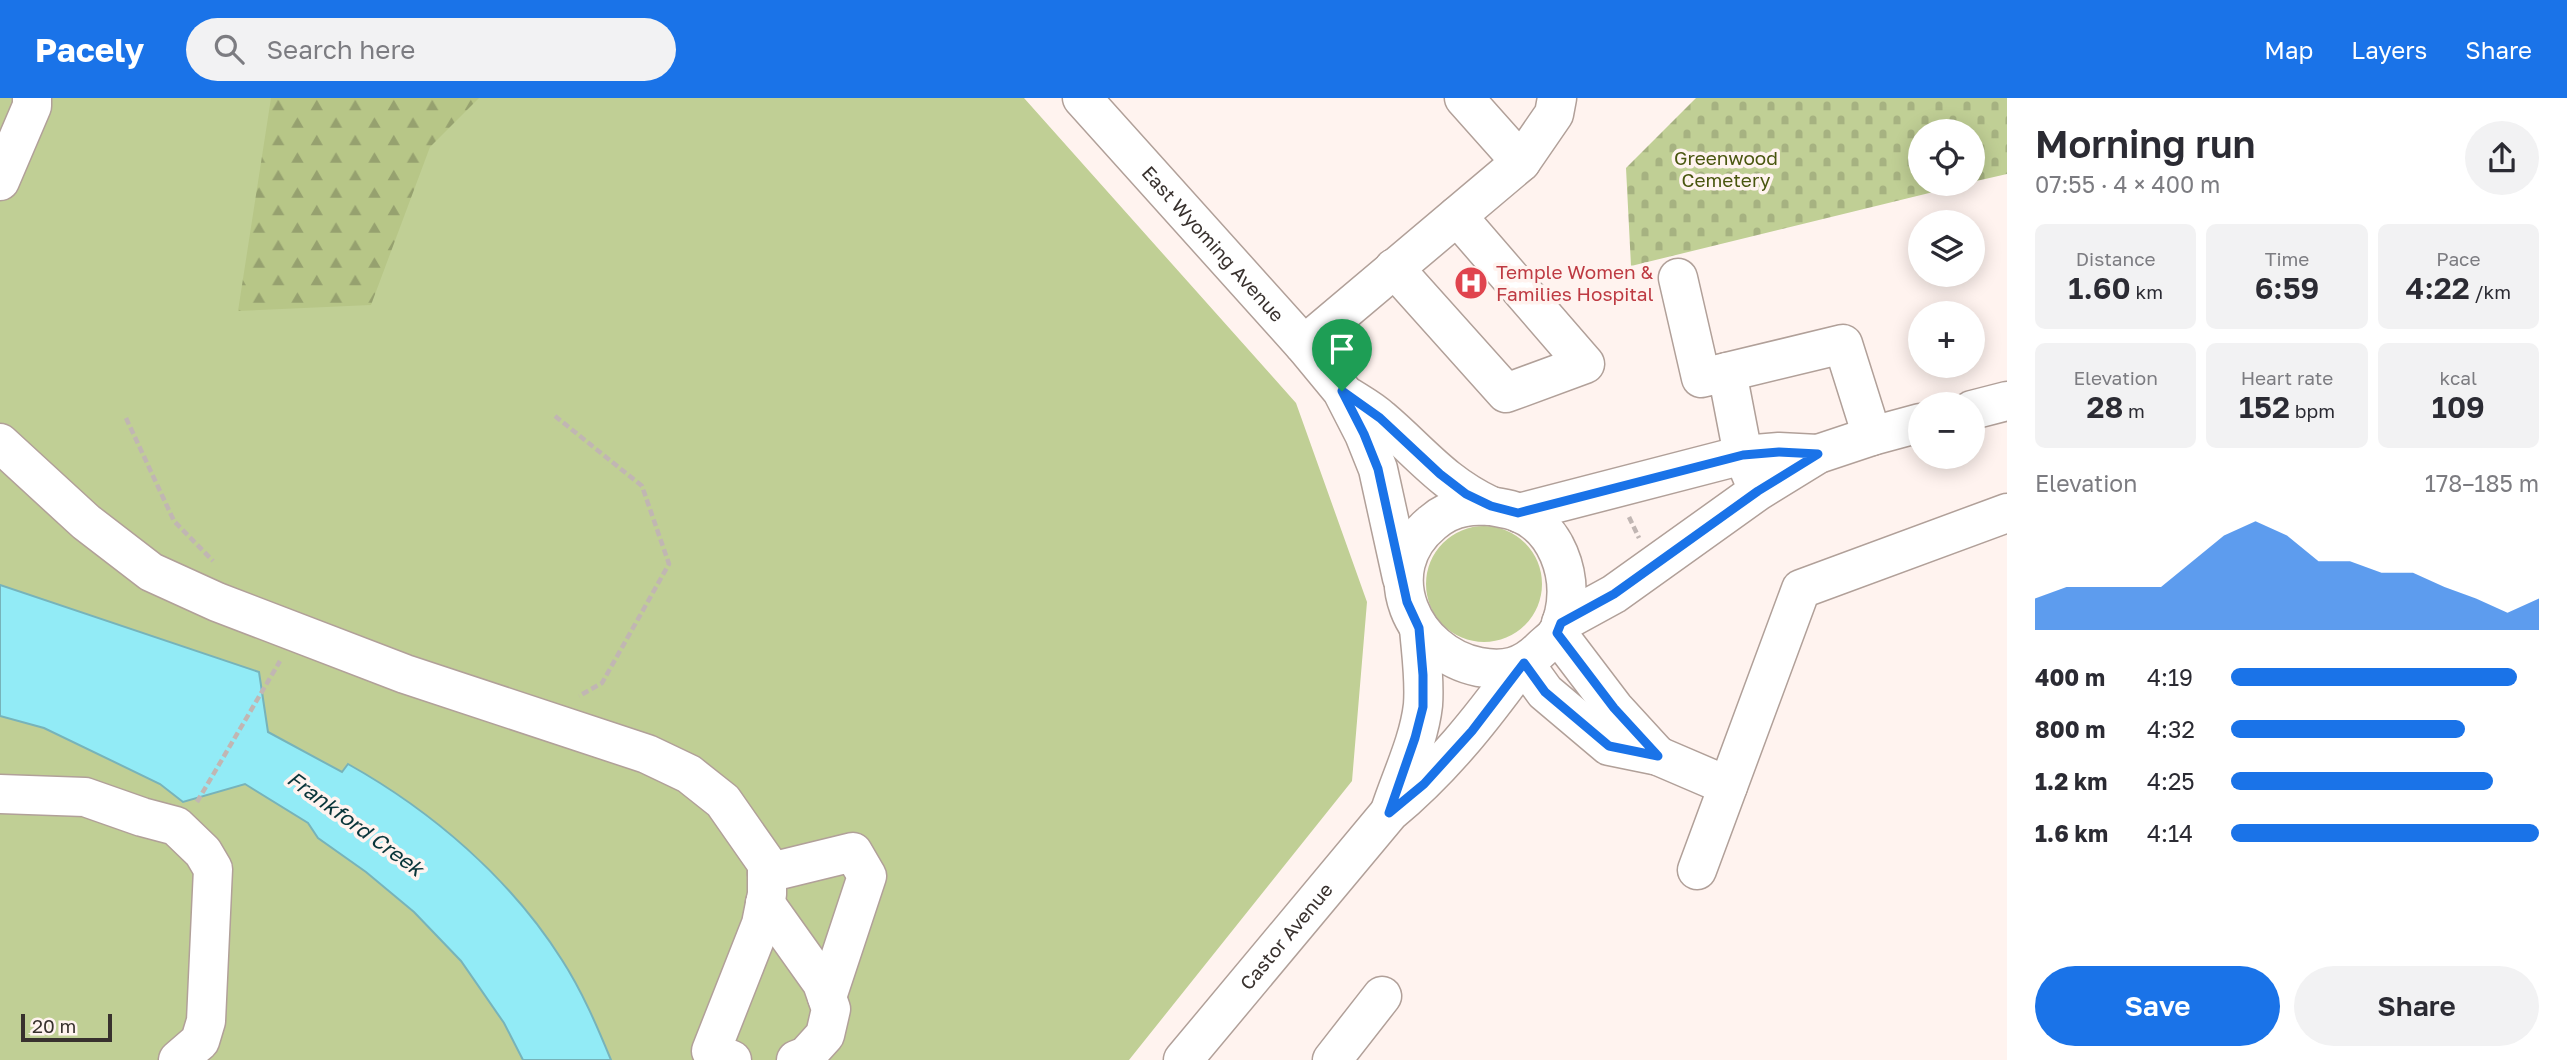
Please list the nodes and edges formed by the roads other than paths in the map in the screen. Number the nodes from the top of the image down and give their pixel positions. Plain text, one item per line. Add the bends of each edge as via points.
1 (32, 98) edge
2 (1464, 98) edge
3 (1557, 98) edge
4 (1097, 103) edge
5 (1521, 162) junction
6 (0, 181) edge
7 (1457, 216) junction
8 (1394, 268) junction
9 (1678, 278) dead end
10 (1304, 345) junction
11 (1727, 372) junction
12 (1342, 391) junction
13 (2007, 401) edge
14 (1985, 407) edge
15 (1908, 427) edge
16 (1872, 436) junction
17 (0, 443) edge
18 (1818, 454) junction
19 (1743, 455) junction
20 (1758, 491) junction
21 (1505, 509) junction
22 (2007, 513) edge
23 (1402, 578) junction
24 (1419, 628) junction
25 (1559, 628) junction
26 (1522, 664) junction
27 (1658, 756) junction
28 (1728, 786) junction
29 (0, 794) edge
30 (1389, 813) junction
31 (1697, 870) dead end
32 (766, 888) junction
33 (1382, 996) dead end
34 (827, 997) junction
35 (712, 1056) edge
36 (178, 1060) edge
37 (796, 1060) edge
38 (1183, 1060) edge
39 (1333, 1060) edge

1 - 6 main road
2 - 5 main road
3 - 5 main road via 1554,114
4 - 10 main road, East Wyoming Avenue
5 - 7 main road
7 - 8 main road
7 - 8 main road via 1585,364 1506,393
8 - 10 main road
9 - 11 main road via 1702,378
10 - 12 main road, East Wyoming Avenue
11 - 16 main road via 1843,344
11 - 19 main road
12 - 21 main road, East Wyoming Avenue via 1380,418 1466,494
12 - 23 main road, East Wyoming Avenue via 1378,469
13 - 14 main road
15 - 16 main road
16 - 18 main road
17 - 32 main road via 86,522 151,572 405,674 647,754 689,774 723,802 767,864
18 - 19 main road
18 - 20 main road
19 - 20 main road
19 - 21 main road
20 - 25 main road
21 - 23 main road via 1465,507 1441,515 1408,553
21 - 25 main road via 1542,528 1558,551 1567,578
22 - 28 main road via 1801,589
23 - 24 main road
24 - 26 main road via 1438,649 1463,664 1492,669
24 - 30 main road, Castor Avenue via 1423,707
25 - 26 main road
25 - 27 main road via 1614,708
26 - 27 main road via 1545,692 1609,746
26 - 30 main road, Castor Avenue via 1472,731 1424,784
27 - 28 main road
28 - 31 main road
29 - 36 main road via 85,797 176,826 203,852 213,869 206,1021 200,1041
30 - 38 main road, Castor Avenue
32 - 34 main road
32 - 34 main road via 853,852 867,876
32 - 35 main road via 761,924
33 - 39 main road
34 - 37 main road via 831,1009 824,1035 806,1056

